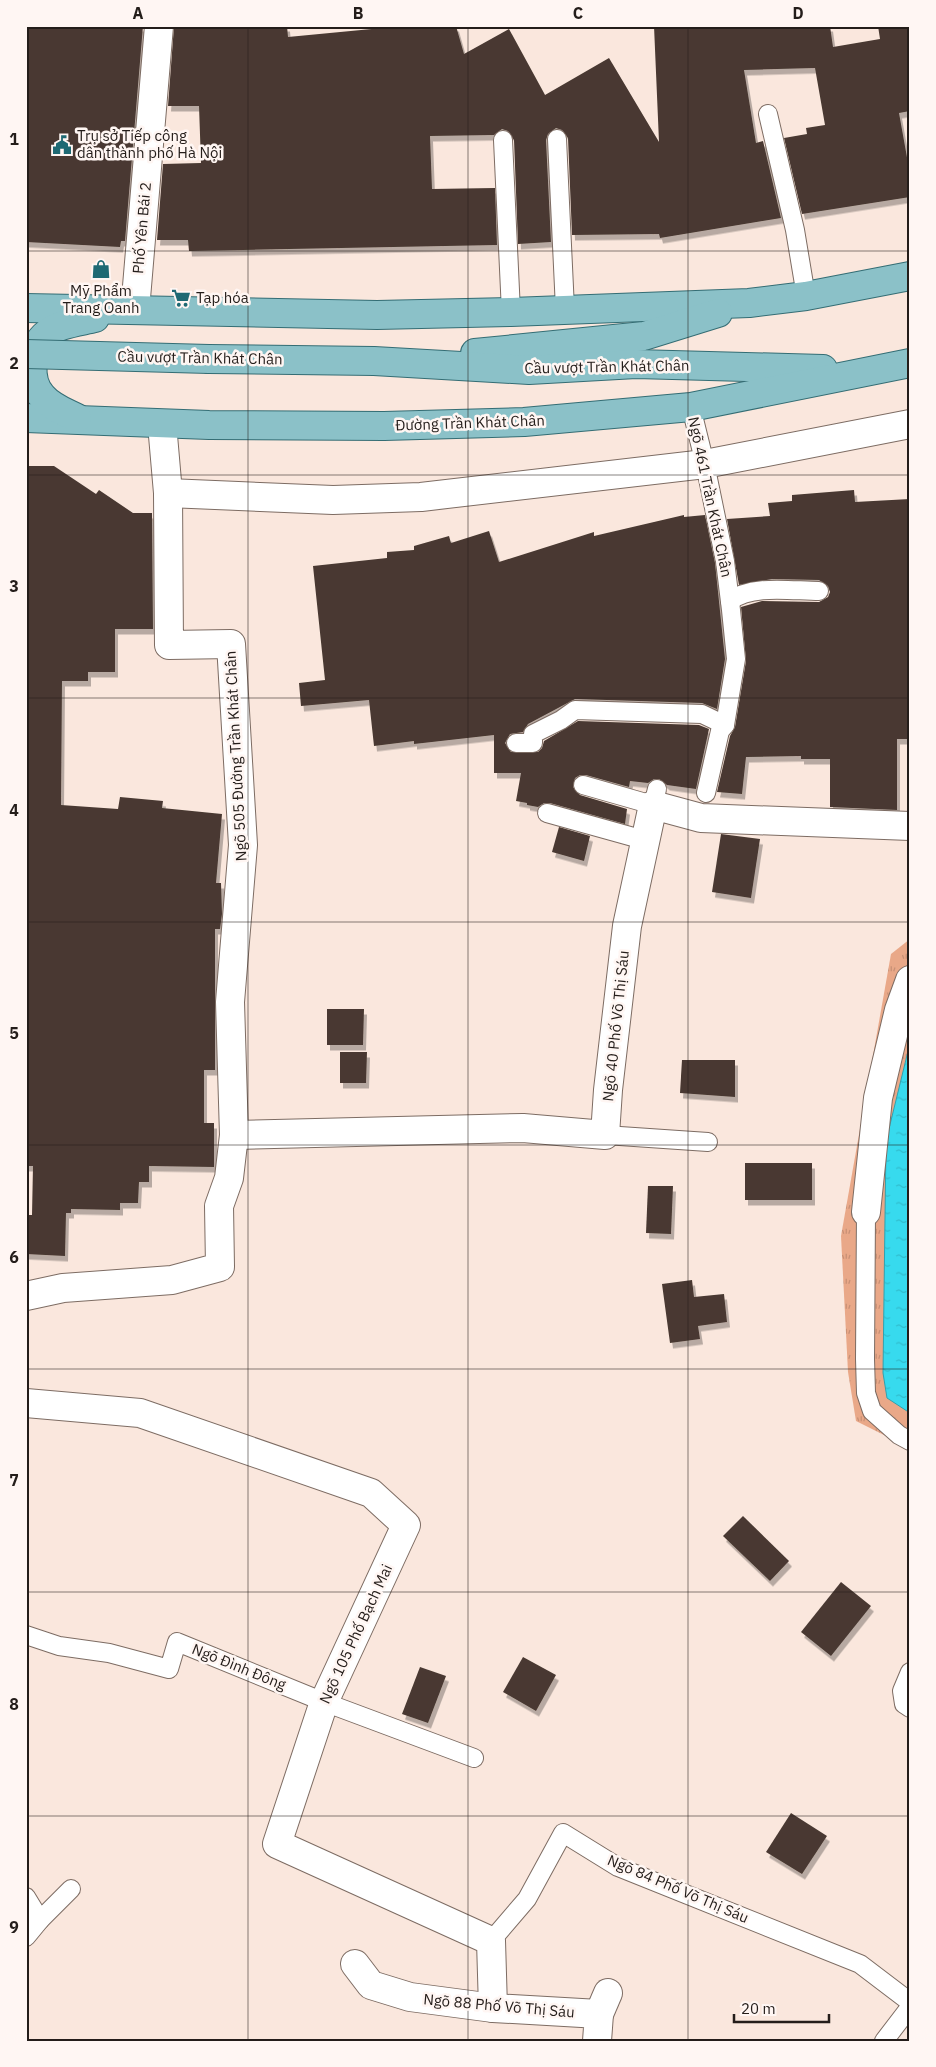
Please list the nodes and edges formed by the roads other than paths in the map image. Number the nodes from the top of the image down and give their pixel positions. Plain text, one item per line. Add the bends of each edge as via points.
1 (159, 26) edge
2 (768, 114) dead end
3 (557, 139) dead end
4 (503, 140) dead end
5 (910, 276) edge
6 (806, 296) junction
7 (750, 303) junction
8 (26, 308) edge
9 (565, 309) junction
10 (135, 310) junction
11 (511, 312) junction
12 (26, 354) edge
13 (374, 361) junction
14 (910, 362) edge
15 (870, 370) junction
16 (690, 407) junction
17 (26, 418) edge
18 (81, 420) junction
19 (162, 424) junction
20 (910, 424) edge
21 (705, 464) junction
22 (168, 493) junction
23 (819, 591) dead end
24 (730, 601) junction
25 (725, 725) junction
26 (516, 743) dead end
27 (583, 785) dead end
28 (706, 793) dead end
29 (655, 797) junction
30 (548, 813) dead end
31 (910, 826) edge
32 (644, 840) junction
33 (910, 980) edge
34 (234, 1135) junction
35 (606, 1135) junction
36 (708, 1142) dead end
37 (866, 1212) joint
38 (26, 1296) edge
39 (26, 1404) edge
40 (910, 1441) edge
41 (26, 1635) edge
42 (910, 1672) edge
43 (324, 1702) junction
44 (910, 1708) edge
45 (474, 1758) dead end
46 (71, 1889) dead end
47 (26, 1897) edge
48 (40, 1920) junction
49 (26, 1937) edge
50 (491, 1941) junction
51 (355, 1964) dead end
52 (910, 2002) edge
53 (910, 2007) edge
54 (493, 2008) junction
55 (601, 2016) edge
56 (884, 2041) edge

1 - 10 street, Phố Yên Bái 2
2 - 6 lane via 795,230
3 - 9 lane
4 - 11 lane
5 - 6 main road
6 - 7 main road
7 - 9 main road
7 - 13 main road, Cầu vượt Trần Khát Chân via 644,336
8 - 10 main road
9 - 11 main road
10 - 11 main road via 378,315
10 - 18 main road via 66,325 45,335 35,348 32,362 40,395 53,406
12 - 13 main road, Cầu vượt Trần Khát Chân, bridge
13 - 15 main road, Cầu vượt Trần Khát Chân via 529,370 636,364
14 - 15 main road, Đường Trần Khát Chân
15 - 16 main road, Đường Trần Khát Chân
16 - 19 main road, Đường Trần Khát Chân via 524,422 384,426
16 - 21 lane, Ngõ 461 Trần Khát Chân
17 - 18 main road, Đường Trần Khát Chân
18 - 19 main road, Đường Trần Khát Chân
19 - 22 street, Ngõ 505 Đường Trần Khát Chân
20 - 21 street
21 - 22 street via 421,497 333,500
21 - 24 lane, Ngõ 461 Trần Khát Chân
22 - 34 street, Ngõ 505 Đường Trần Khát Chân via 169,645 231,644 243,845 230,1002
23 - 24 lane via 762,591 739,594
24 - 25 lane, Ngõ 461 Trần Khát Chân via 736,659
25 - 26 lane via 702,714 574,710 533,734 533,743
25 - 28 lane, Ngõ 461 Trần Khát Chân via 720,731
27 - 29 lane
29 - 31 street via 701,818
29 - 32 street, Ngõ 40 Phố Võ Thị Sáu
30 - 32 lane
32 - 35 street, Ngõ 40 Phố Võ Thị Sáu via 627,926 608,1090
33 - 37 street via 899,1010 878,1098
34 - 35 street via 523,1128
34 - 38 street, Ngõ 505 Đường Trần Khát Chân via 228,1178 219,1206 220,1267 172,1280 63,1288
35 - 36 lane
37 - 40 lane via 866,1394 872,1411
39 - 43 street, Ngõ 105 Phố Bạch Mai via 140,1413 371,1493 406,1525
41 - 43 lane, Ngõ Đình Đông via 60,1646 109,1652 168,1669 177,1642
42 - 44 lane via 902,1699
43 - 45 lane
43 - 50 street, Ngõ 105 Phố Bạch Mai via 277,1844
46 - 48 lane
47 - 48 lane
48 - 49 lane
50 - 52 lane, Ngõ 84 Phố Võ Thị Sáu via 527,1899 563,1833 618,1867 860,1964
50 - 54 street
51 - 54 street, Ngõ 88 Phố Võ Thị Sáu via 371,1985 410,1998
53 - 56 lane
54 - 55 street, Ngõ 88 Phố Võ Thị Sáu

